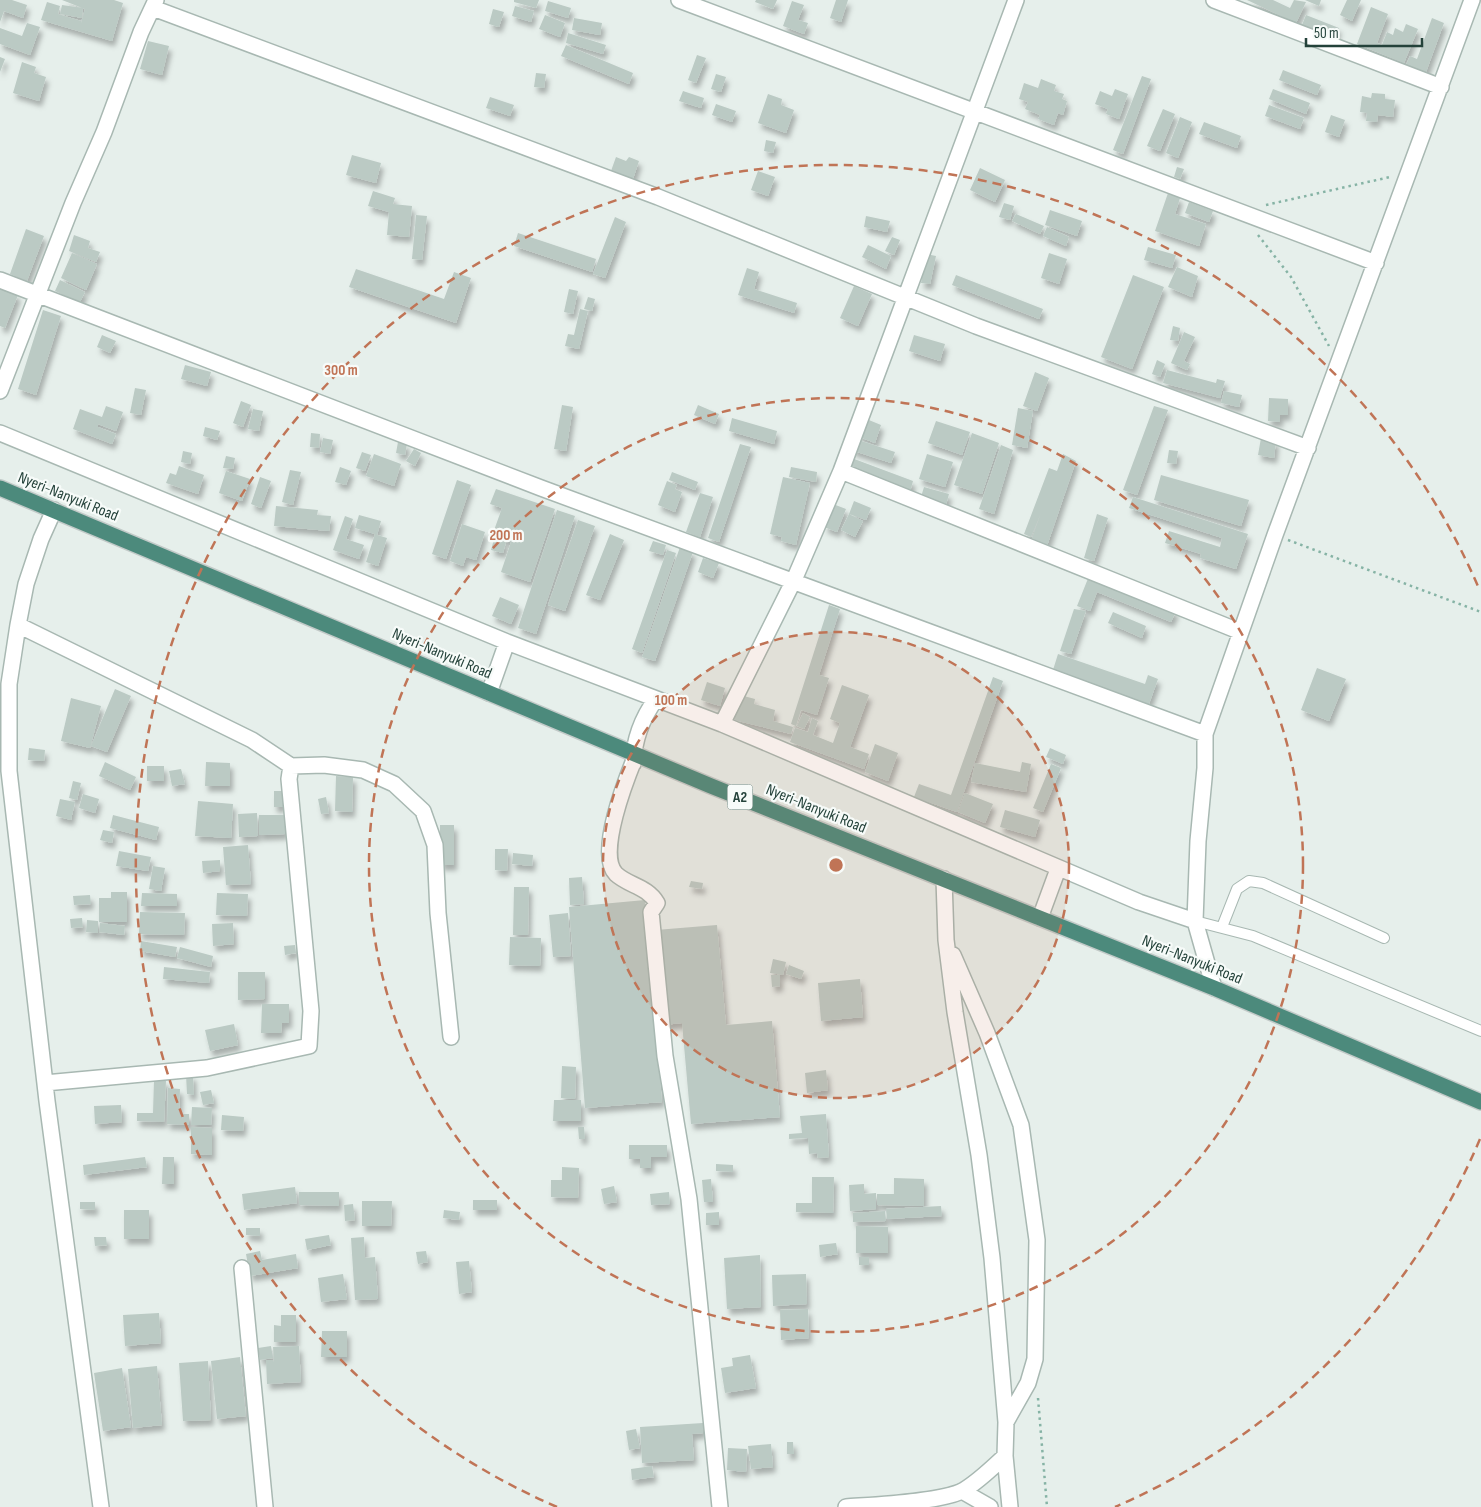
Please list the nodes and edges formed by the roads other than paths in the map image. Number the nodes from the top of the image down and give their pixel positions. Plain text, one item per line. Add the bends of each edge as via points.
1 (679, 0) edge
2 (1016, 0) edge
3 (1214, 0) edge
4 (1472, 0) edge
5 (154, 4) edge
6 (1441, 87) junction
7 (974, 111) junction
8 (1376, 263) junction
9 (0, 280) edge
10 (37, 293) junction
11 (905, 296) junction
12 (0, 391) edge
13 (0, 433) edge
14 (1308, 448) junction
15 (841, 471) junction
16 (0, 488) edge
17 (54, 510) junction
18 (794, 580) junction
19 (18, 625) junction
20 (1241, 632) junction
21 (507, 642) junction
22 (489, 693) junction
23 (656, 698) junction
24 (722, 724) junction
25 (1205, 734) junction
26 (634, 757) junction
27 (290, 766) junction
28 (1058, 869) junction
29 (944, 879) junction
30 (1040, 918) junction
31 (1195, 921) junction
32 (1222, 927) junction
33 (1384, 938) dead end
34 (946, 940) junction
35 (1214, 988) junction
36 (1481, 1031) edge
37 (451, 1037) dead end
38 (45, 1083) junction
39 (1481, 1102) edge
40 (242, 1268) dead end
41 (1006, 1422) junction
42 (1005, 1456) junction
43 (962, 1491) junction
44 (100, 1507) edge
45 (265, 1507) edge
46 (720, 1507) edge
47 (846, 1507) edge
48 (990, 1507) edge
49 (1010, 1507) edge

1 - 7 street
2 - 7 street
3 - 6 street
4 - 6 street
5 - 10 street
5 - 11 street via 658,197
6 - 8 street
7 - 8 street
7 - 11 street
8 - 14 street
9 - 10 street
10 - 12 street
10 - 18 street via 463,458
11 - 14 street via 985,329
11 - 15 street
13 - 21 street
14 - 20 street
15 - 18 street
15 - 20 street
16 - 17 highway, Nyeri-Nanyuki Road / A2
17 - 19 street via 26,584
17 - 22 highway, Nyeri-Nanyuki Road / A2
18 - 24 street
18 - 25 street
19 - 27 street via 252,740
19 - 38 street via 9,684 9,771
20 - 25 street
21 - 22 street
21 - 23 street
22 - 26 highway, Nyeri-Nanyuki Road / A2
23 - 24 street
23 - 26 street via 643,716
24 - 28 street
25 - 31 street
26 - 29 highway, Nyeri-Nanyuki Road / A2
26 - 46 street via 616,812 611,866 619,876 652,895 657,903 651,912 665,1056 688,1200
27 - 37 street via 324,765 363,770 394,784 423,811 435,845 438,913
27 - 38 street via 311,1012 309,1046 207,1068
28 - 30 street
28 - 31 street
29 - 30 highway, Nyeri-Nanyuki Road / A2
29 - 34 street
30 - 35 highway, Nyeri-Nanyuki Road / A2
31 - 32 lane
31 - 35 street
32 - 33 lane via 1237,889 1249,881 1263,883
32 - 36 lane via 1253,936
34 - 41 street via 992,1258
34 - 41 street via 1021,1125 1030,1177 1037,1240 1035,1359 1028,1383
35 - 39 highway, Nyeri-Nanyuki Road / A2
38 - 44 street
40 - 45 street
41 - 42 street
42 - 43 street
42 - 49 street
43 - 47 street via 932,1498
43 - 48 street

